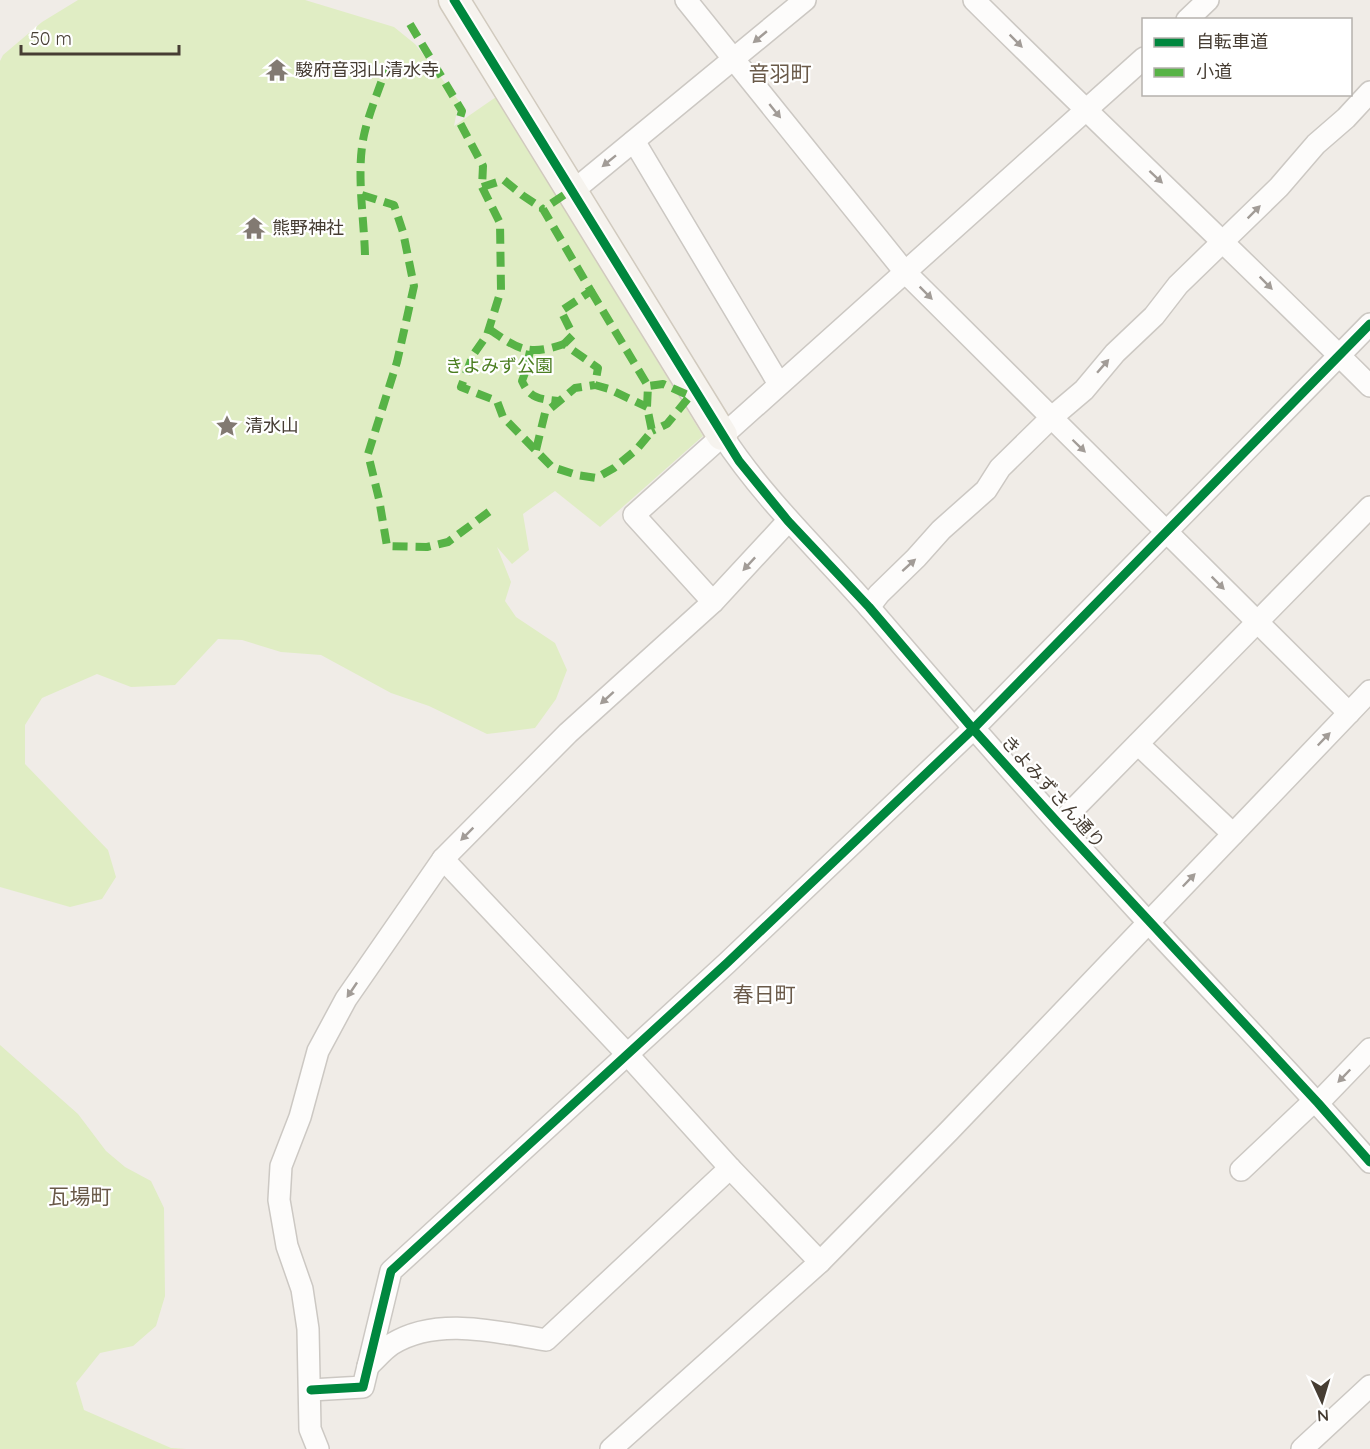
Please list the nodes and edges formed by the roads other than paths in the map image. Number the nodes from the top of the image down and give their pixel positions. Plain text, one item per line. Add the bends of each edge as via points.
1 (454, 0) edge
2 (686, 0) edge
3 (805, 0) edge
4 (974, 0) edge
5 (1208, 0) edge
6 (1188, 18) edge
7 (734, 59) junction
8 (1142, 59) edge
9 (1370, 92) edge
10 (1086, 111) junction
11 (634, 141) junction
12 (573, 191) junction
13 (1224, 242) junction
14 (905, 272) junction
15 (1370, 324) edge
16 (1339, 356) junction
17 (779, 384) junction
18 (1370, 386) edge
19 (1051, 418) junction
20 (722, 435) junction
21 (1370, 507) edge
22 (788, 521) junction
23 (1166, 531) junction
24 (713, 602) junction
25 (869, 607) junction
26 (1258, 623) junction
27 (1370, 691) edge
28 (1349, 713) junction
29 (973, 729) junction
30 (1138, 744) junction
31 (1059, 825) junction
32 (1233, 834) junction
33 (443, 858) junction
34 (1149, 922) junction
35 (1370, 1049) edge
36 (627, 1054) junction
37 (1317, 1101) junction
38 (1370, 1162) edge
39 (730, 1168) junction
40 (1240, 1170) dead end
41 (820, 1262) junction
42 (368, 1366) junction
43 (1370, 1386) edge
44 (311, 1389) junction
45 (318, 1449) edge
46 (611, 1449) edge
47 (1302, 1449) edge

1 - 12 street
2 - 7 street
3 -> 7 street
4 -> 10 street
5 - 6 street
7 - 11 street
7 -> 14 street
8 - 10 street
13 -> 9 street
10 -> 13 street
10 - 14 street
11 -> 12 street
11 - 17 street
12 - 20 street
13 -> 16 street
19 -> 13 street via 1084,390 1178,285
14 - 17 street
14 -> 19 street
15 - 16 street
16 - 18 street
16 - 23 street
17 - 20 street
19 -> 23 street
25 -> 19 street via 941,530 986,490 1000,468
20 - 22 street, きよみずさん通り
20 - 24 street via 634,515
21 - 26 street
22 -> 24 street
22 - 25 street, きよみずさん通り
23 -> 26 street
23 - 29 street
24 -> 33 street via 568,733
25 - 29 street, きよみずさん通り
26 - 28 street
26 - 30 street
27 - 28 street
32 -> 28 street
29 - 31 street, きよみずさん通り
29 - 36 street
30 - 31 street
30 - 32 street
31 - 34 street, きよみずさん通り
34 -> 32 street
33 - 36 street
33 -> 44 street via 346,999 318,1051 300,1117 281,1166 279,1200 287,1246 302,1289
34 - 37 street, きよみずさん通り
34 - 41 street
35 -> 37 street
36 - 39 street
36 - 42 street via 391,1271
37 - 38 street, きよみずさん通り
37 - 40 street
39 - 41 street
39 - 42 street via 546,1340 455,1327 411,1336 391,1345
41 - 46 street
42 - 44 street via 363,1387
43 - 47 street
44 - 45 street via 310,1429

